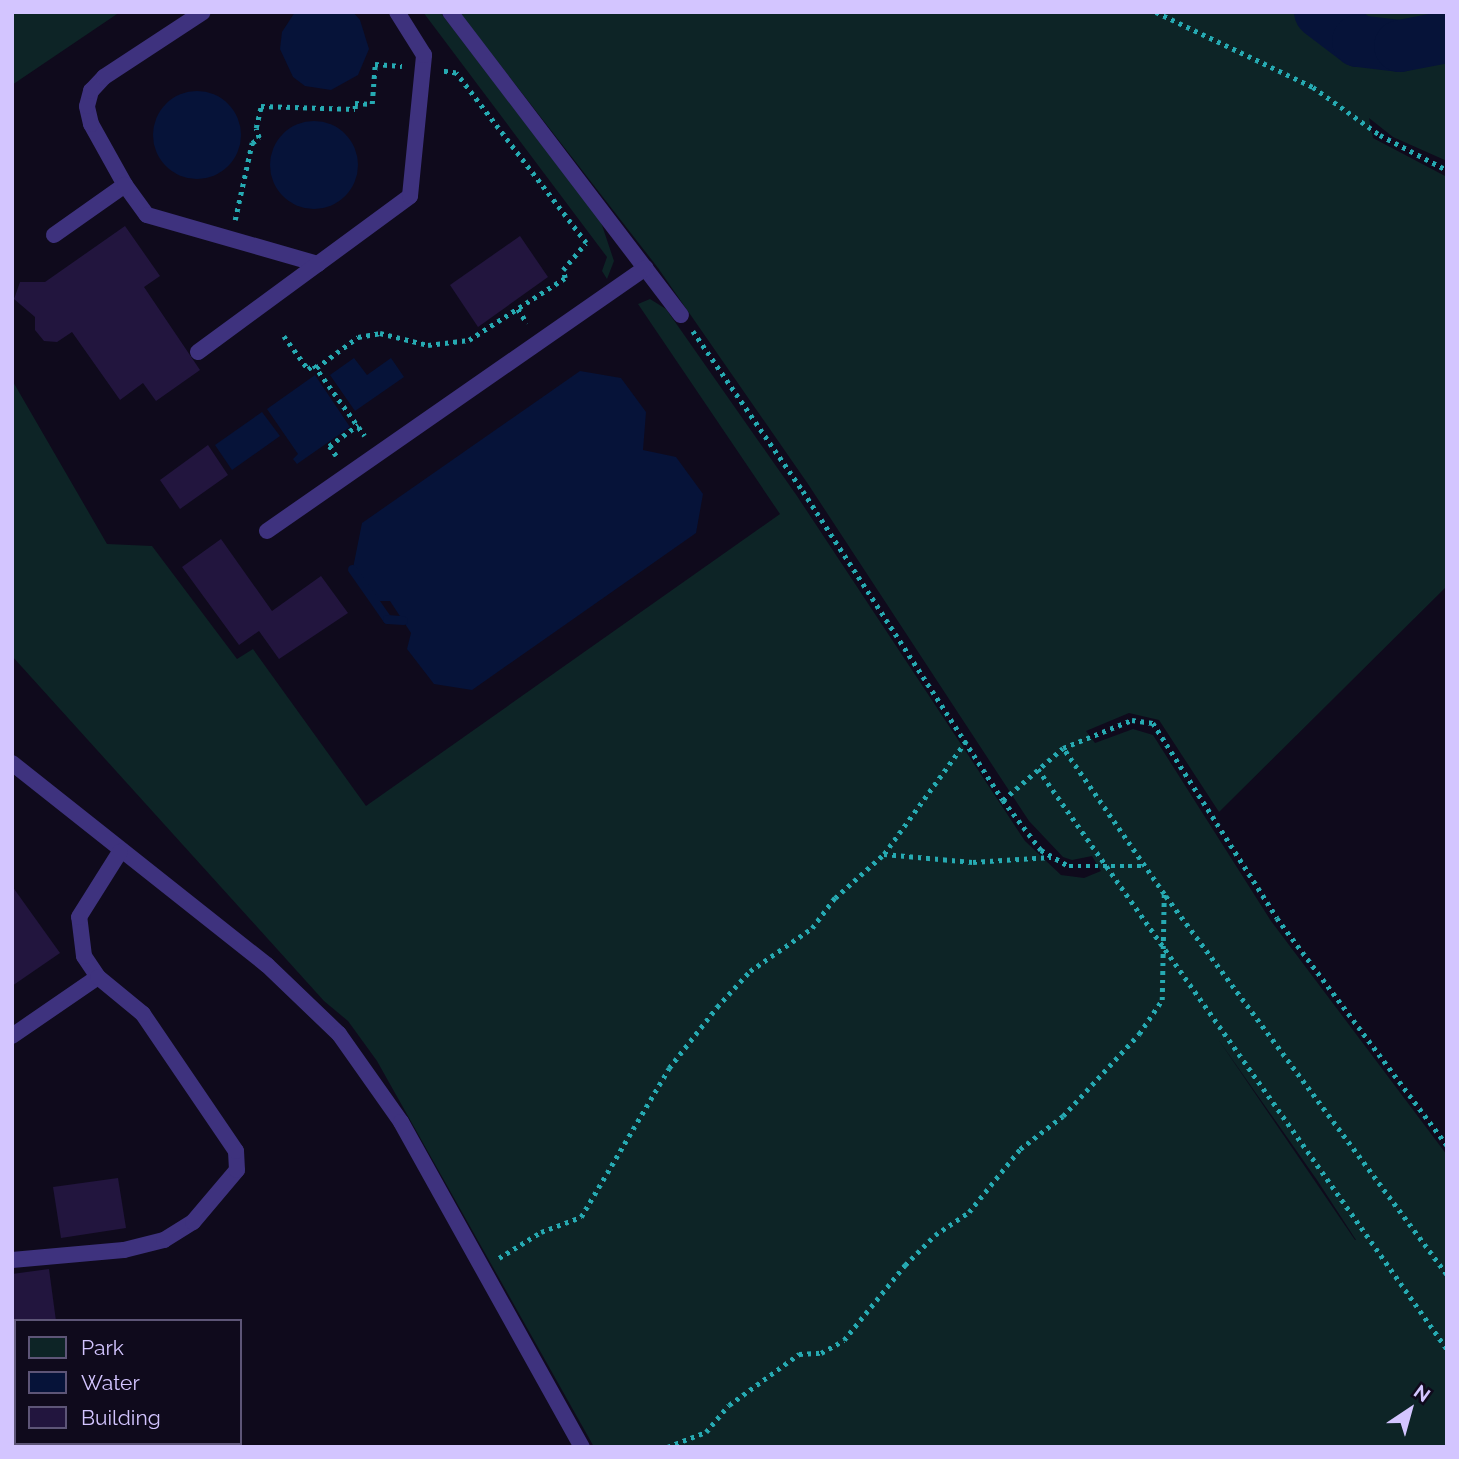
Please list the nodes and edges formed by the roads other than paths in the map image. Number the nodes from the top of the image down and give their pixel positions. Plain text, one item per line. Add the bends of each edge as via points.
1 (203, 12) edge
2 (397, 12) edge
3 (450, 12) edge
4 (125, 185) junction
5 (54, 235) dead end
6 (318, 264) junction
7 (646, 268) junction
8 (681, 315) road end
9 (198, 352) dead end
10 (267, 531) dead end
11 (12, 763) edge
12 (120, 852) junction
13 (98, 977) junction
14 (12, 1036) edge
15 (12, 1260) edge
16 (582, 1447) edge

1 - 4 lane via 104,77 91,91 87,106 91,124
2 - 6 lane via 424,55 410,196
3 - 7 lane
4 - 5 lane
4 - 6 lane via 147,215
6 - 9 lane
7 - 8 lane
7 - 10 lane
11 - 12 lane
12 - 13 lane via 79,917 84,956
12 - 16 lane via 267,965 339,1034 401,1122
13 - 14 lane
13 - 15 lane via 143,1014 236,1151 237,1170 193,1222 164,1240 124,1250

